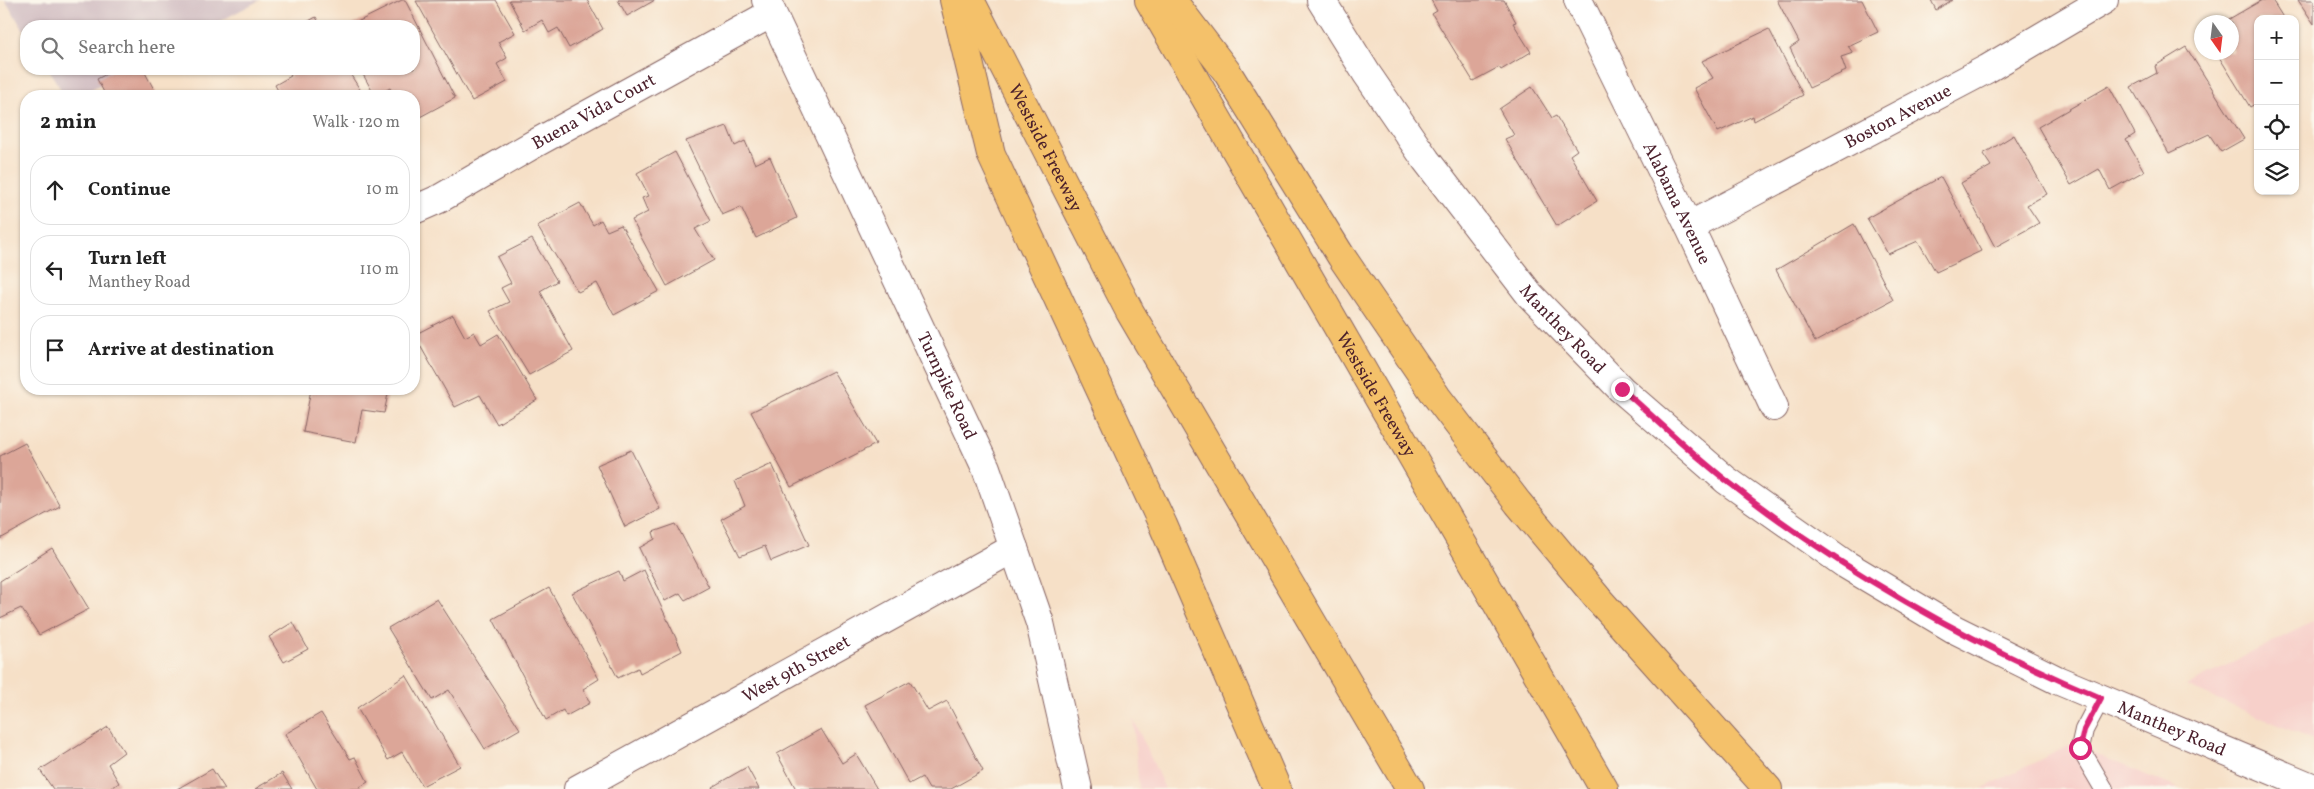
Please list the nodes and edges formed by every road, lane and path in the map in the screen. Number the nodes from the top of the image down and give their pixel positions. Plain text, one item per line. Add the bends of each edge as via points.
1 (954, 0) edge
2 (970, 0) edge
3 (1149, 0) edge
4 (1172, 0) edge
5 (1321, 0) edge
6 (1578, 0) edge
7 (2104, 0) edge
8 (769, 6) edge
9 (420, 207) edge
10 (1689, 226) junction
11 (1774, 407) dead end
12 (1014, 548) junction
13 (2101, 698) junction
14 (2314, 788) edge
15 (578, 789) edge
16 (1078, 789) edge
17 (1277, 789) edge
18 (1410, 789) edge
19 (1604, 789) edge
20 (1768, 789) edge
21 (2104, 789) edge

1 - 17 highway via 991,154 1163,525
2 - 18 highway, Westside Freeway via 1130,312
3 - 19 highway, Westside Freeway
4 - 20 highway via 1227,72 1341,256 1437,397 1518,503 1600,601
5 - 13 street, Manthey Road via 1431,167 1530,295 1622,389 1726,480 1845,564 1954,629
6 - 10 street, Alabama Avenue
7 - 10 street, Boston Avenue via 1987,69
8 - 9 street, Buena Vida Court
8 - 12 street, Turnpike Road via 986,468
10 - 11 street, Alabama Avenue
12 - 15 street, West 9th Street
12 - 16 street, Turnpike Road via 1040,623
13 - 14 street, Manthey Road
13 - 21 lane via 2084,730 2080,748

